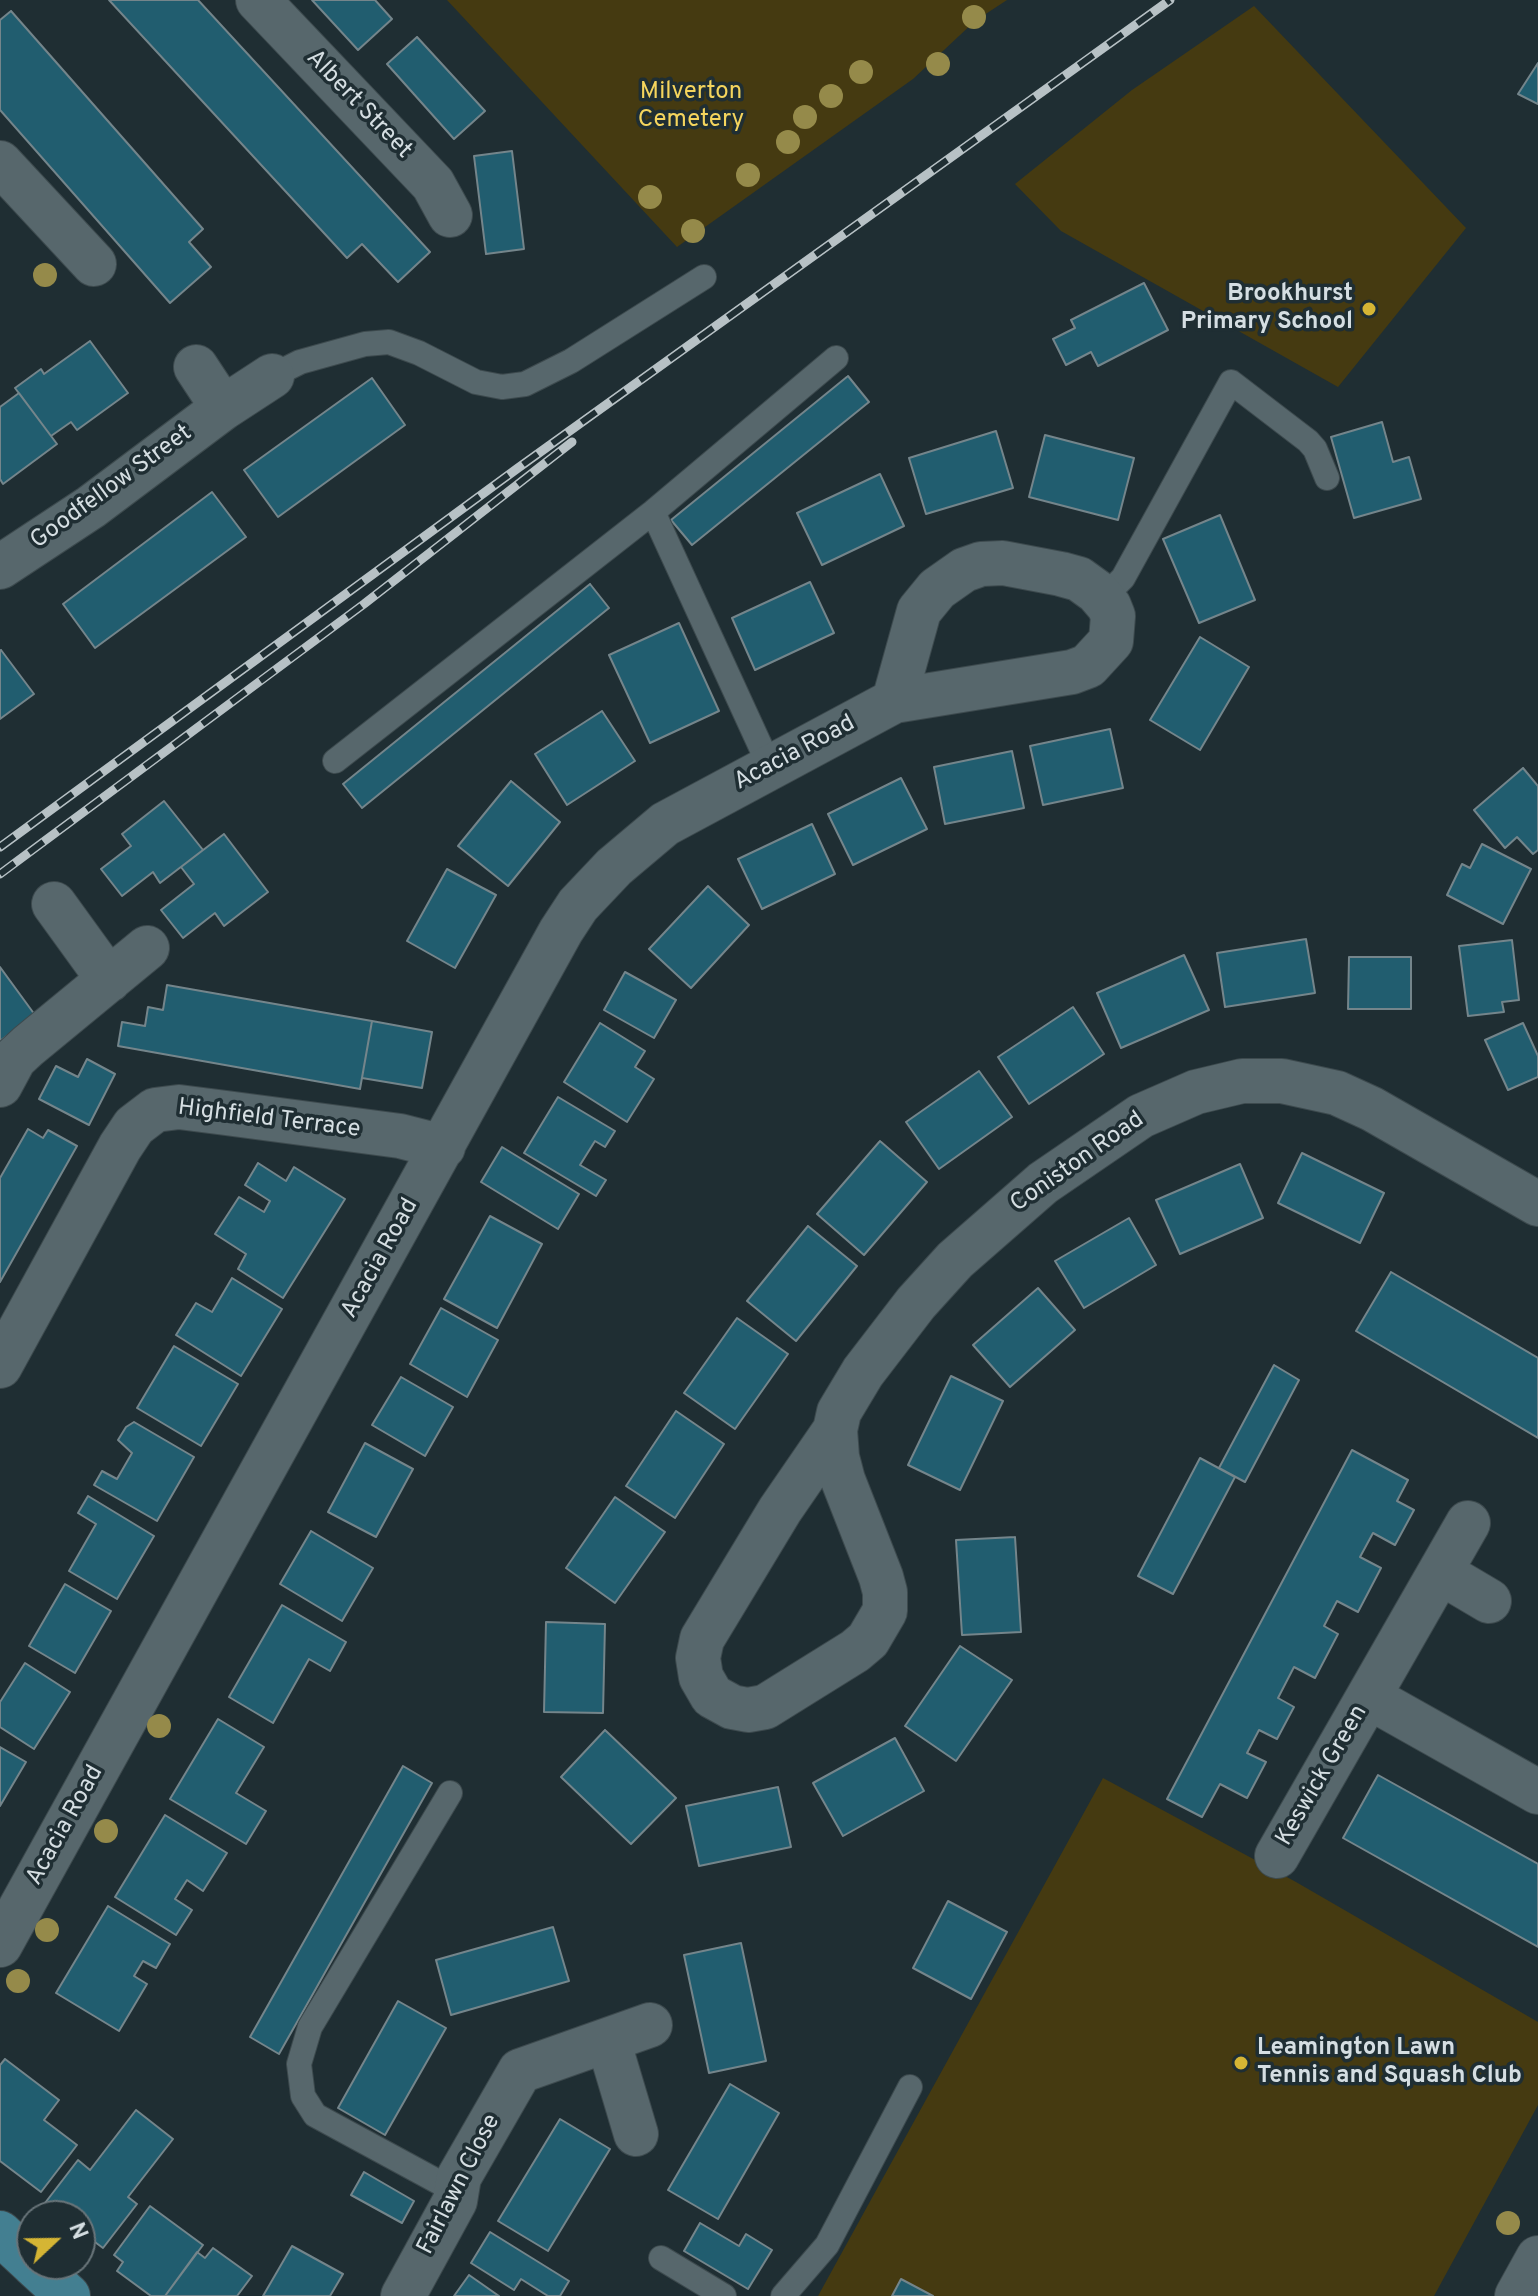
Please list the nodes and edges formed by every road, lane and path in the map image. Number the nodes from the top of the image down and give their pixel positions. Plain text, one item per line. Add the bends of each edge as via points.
1 (258, 0) edge
2 (0, 163) edge
3 (450, 215) dead end
4 (94, 264) dead end
5 (704, 277) dead end
6 (836, 358) dead end
7 (196, 367) dead end
8 (272, 376) joint
9 (223, 408) junction
10 (1327, 478) dead end
11 (653, 512) junction
12 (0, 567) edge
13 (1103, 598) junction
14 (894, 701) junction
15 (335, 761) dead end
16 (770, 767) junction
17 (54, 904) dead end
18 (147, 948) dead end
19 (109, 980) junction
20 (0, 1085) edge
21 (443, 1147) junction
22 (1538, 1204) edge
23 (0, 1366) edge
24 (835, 1430) junction
25 (1468, 1523) dead end
26 (1440, 1572) junction
27 (1489, 1601) dead end
28 (1369, 1697) junction
29 (1538, 1792) edge
30 (450, 1793) dead end
31 (1277, 1856) dead end
32 (0, 1945) edge
33 (650, 2025) dead end
34 (608, 2040) junction
35 (910, 2087) dead end
36 (636, 2134) dead end
37 (457, 2192) junction
38 (0, 2233) edge
39 (16, 2248) edge
40 (661, 2258) dead end
41 (1538, 2258) edge
42 (51, 2280) edge
43 (68, 2296) edge
44 (403, 2296) edge
45 (724, 2296) edge
46 (783, 2296) edge
47 (1517, 2296) edge

1 - 3 street, Albert Street via 433,184
2 - 4 street
5 - 8 lane, Goodfellow Street via 525,384 476,382 389,342 300,362
6 - 11 lane
7 - 9 street
8 - 9 street, Goodfellow Street
9 - 12 street, Goodfellow Street
10 - 13 lane via 1308,441 1231,382 1123,578
11 - 15 lane
11 - 16 lane
13 - 14 street, Acacia Road via 1113,616 1111,641 1088,666
13 - 14 street via 1079,579 1061,574 1003,563 964,570 919,611
14 - 16 street, Acacia Road
16 - 21 street, Acacia Road via 665,824 578,905
17 - 19 street
18 - 19 street
19 - 20 street via 14,1059
21 - 23 street, Highfield Terrace via 400,1136 226,1113 179,1107 155,1110 134,1126 120,1147
21 - 32 street, Acacia Road
22 - 24 street, Coniston Road via 1337,1093 1282,1081 1242,1081 1196,1092 1141,1116 1093,1147 955,1260 863,1372 839,1412
24 - 24 street, Coniston Road via 702,1639 701,1677 712,1696 732,1707 765,1707 855,1651 885,1611 881,1577 843,1480
25 - 26 street, Keswick Green
26 - 27 street
26 - 28 street, Keswick Green
28 - 29 street, Keswick Green
28 - 31 street, Keswick Green
30 - 37 lane via 310,2027 299,2064 303,2096 315,2115
33 - 34 street, Fairlawn Close
34 - 36 street
34 - 37 street, Fairlawn Close via 520,2071 459,2177
35 - 46 lane via 827,2245
37 - 44 street, Fairlawn Close
38 - 39 main road
40 - 45 lane
41 - 47 street
42 - 43 main road

